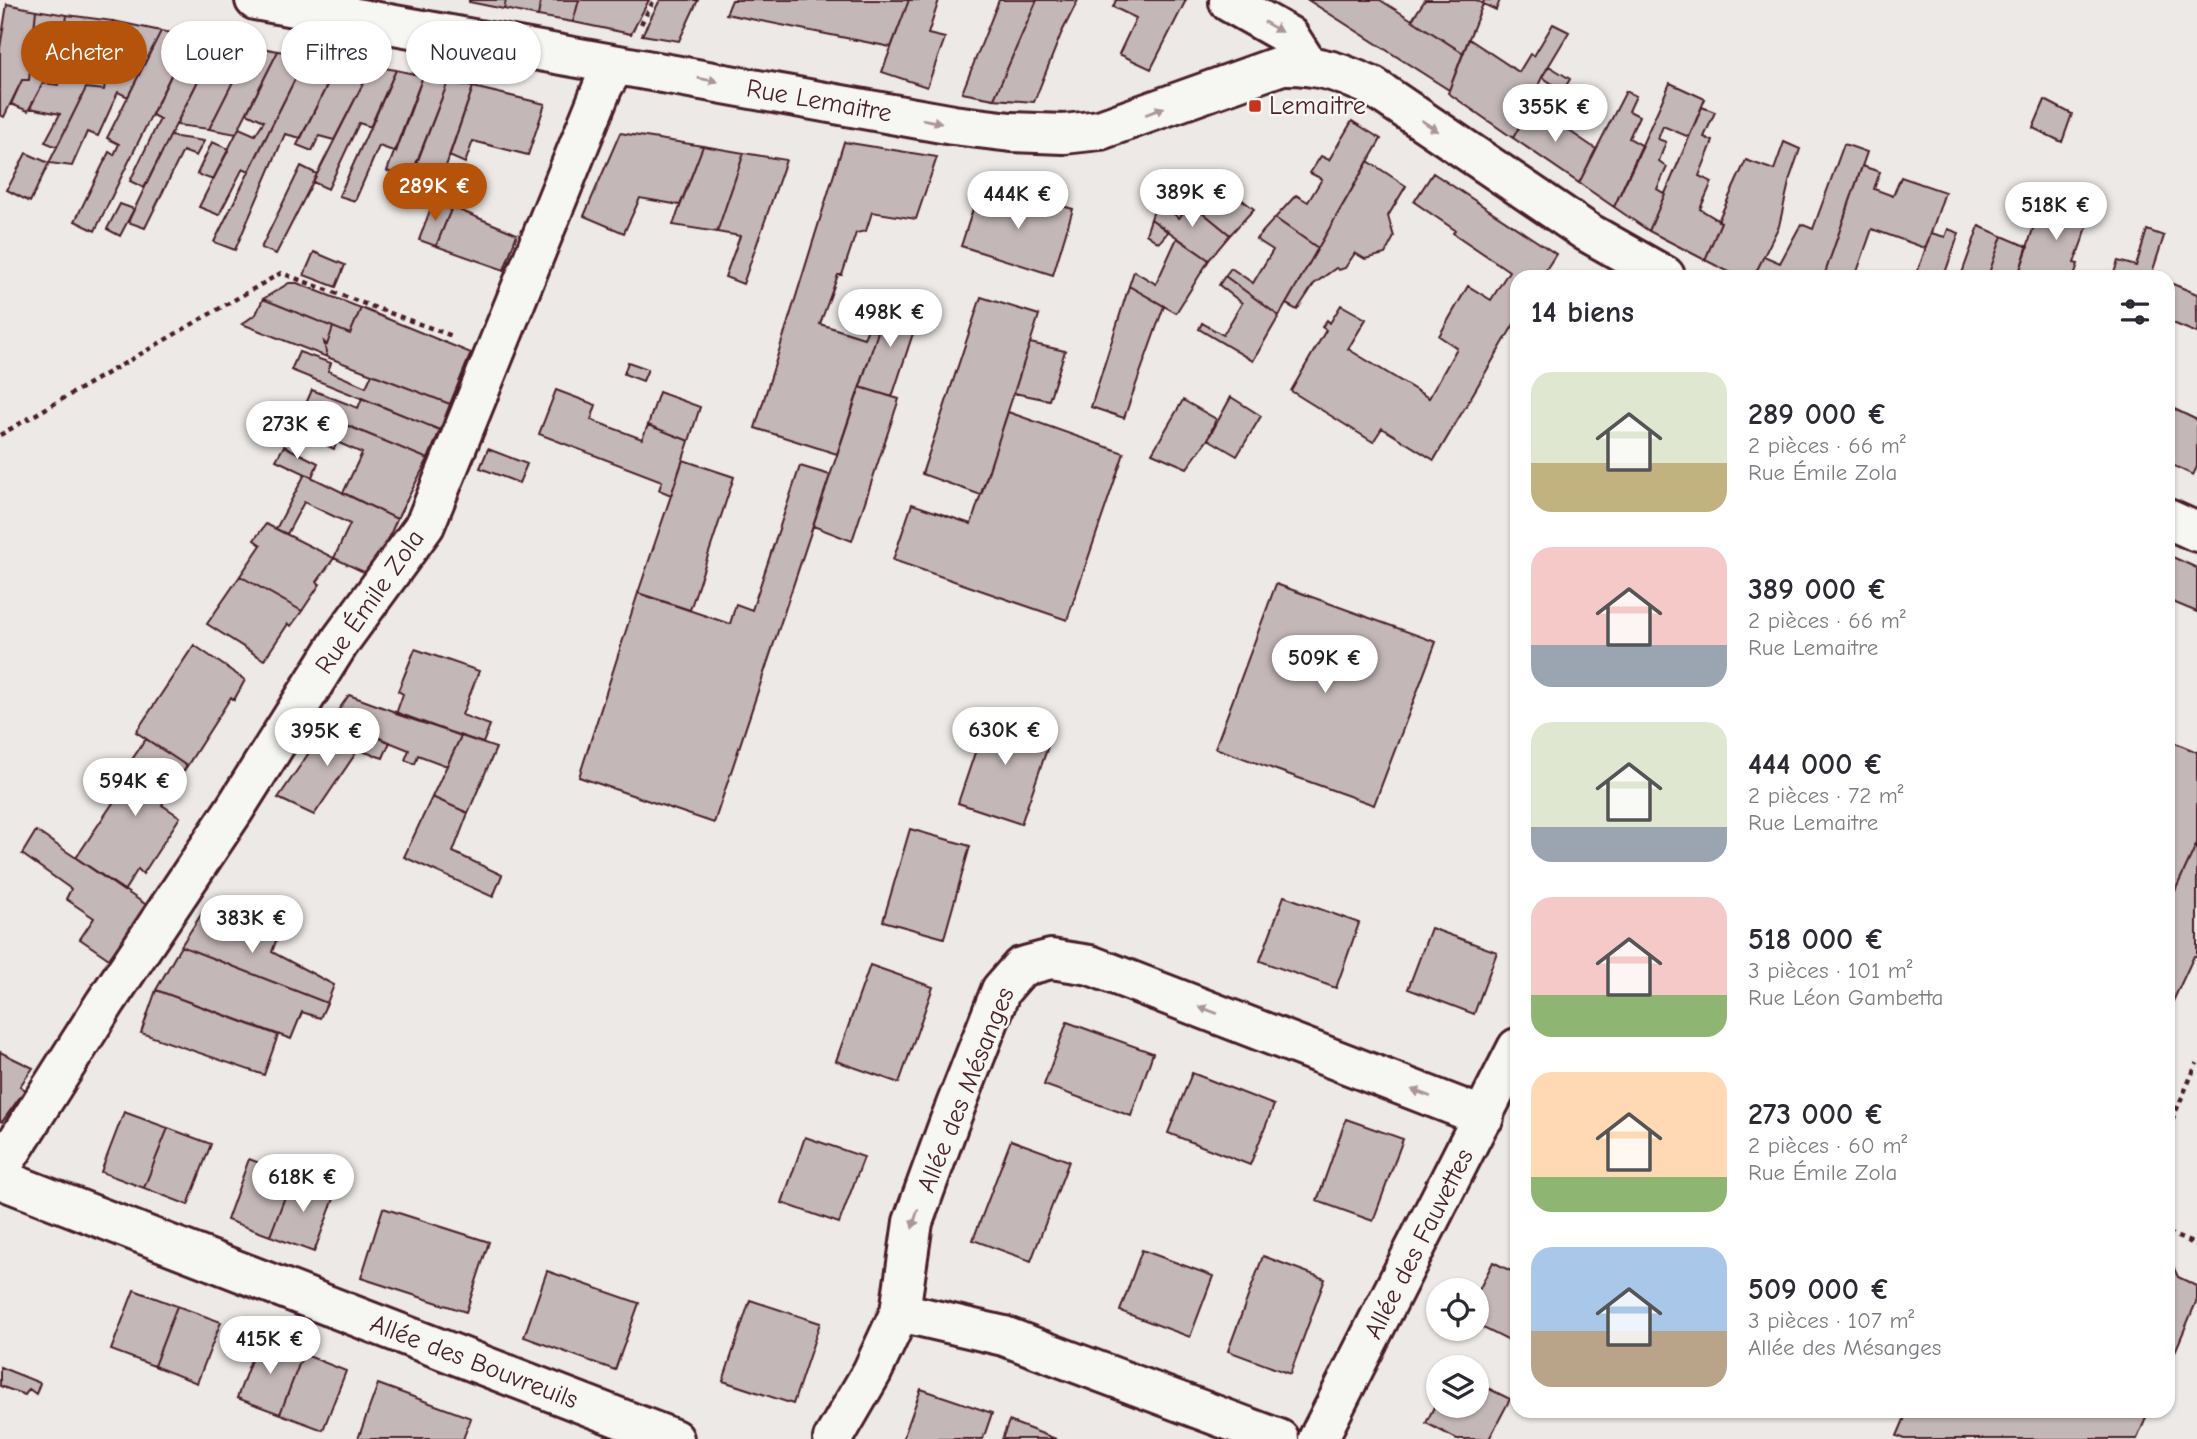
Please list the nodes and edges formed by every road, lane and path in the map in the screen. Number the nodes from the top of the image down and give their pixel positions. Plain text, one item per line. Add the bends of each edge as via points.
1 (255, 0) edge
2 (1230, 0) edge
3 (1307, 64) junction
4 (616, 65) junction
5 (1654, 270) edge
6 (496, 352) junction
7 (0, 435) edge
8 (2175, 522) edge
9 (2197, 531) edge
10 (1510, 1063) edge
11 (2197, 1063) edge
12 (2175, 1113) edge
13 (1484, 1117) junction
14 (0, 1169) edge
15 (0, 1179) edge
16 (2175, 1236) edge
17 (2197, 1245) edge
18 (900, 1312) junction
19 (674, 1439) edge
20 (833, 1439) edge
21 (1279, 1439) edge
22 (1318, 1439) edge

1 - 4 street, Rue Lemaitre
2 -> 3 street via 1289,36
4 -> 3 street, Rue Lemaitre via 953,125 1064,134 1100,130 1246,76 1282,65
3 -> 5 street, Rue Lemaitre via 1335,70 1373,87 1587,232
4 - 6 street, Rue Émile Zola via 603,86
6 - 7 path via 281,273
6 - 14 street, Rue Émile Zola via 425,525 341,640
8 - 9 street
10 - 13 street, Allée des Fauvettes
11 - 12 path
13 -> 18 street, Allée des Mésanges via 1090,965 1051,959 1021,967 1001,990 913,1222
13 - 22 street, Allée des Fauvettes
15 - 19 street, Allée des Bouvreuils
16 - 17 path
18 - 20 street, Allée des Mésanges
18 - 21 street via 1004,1336

